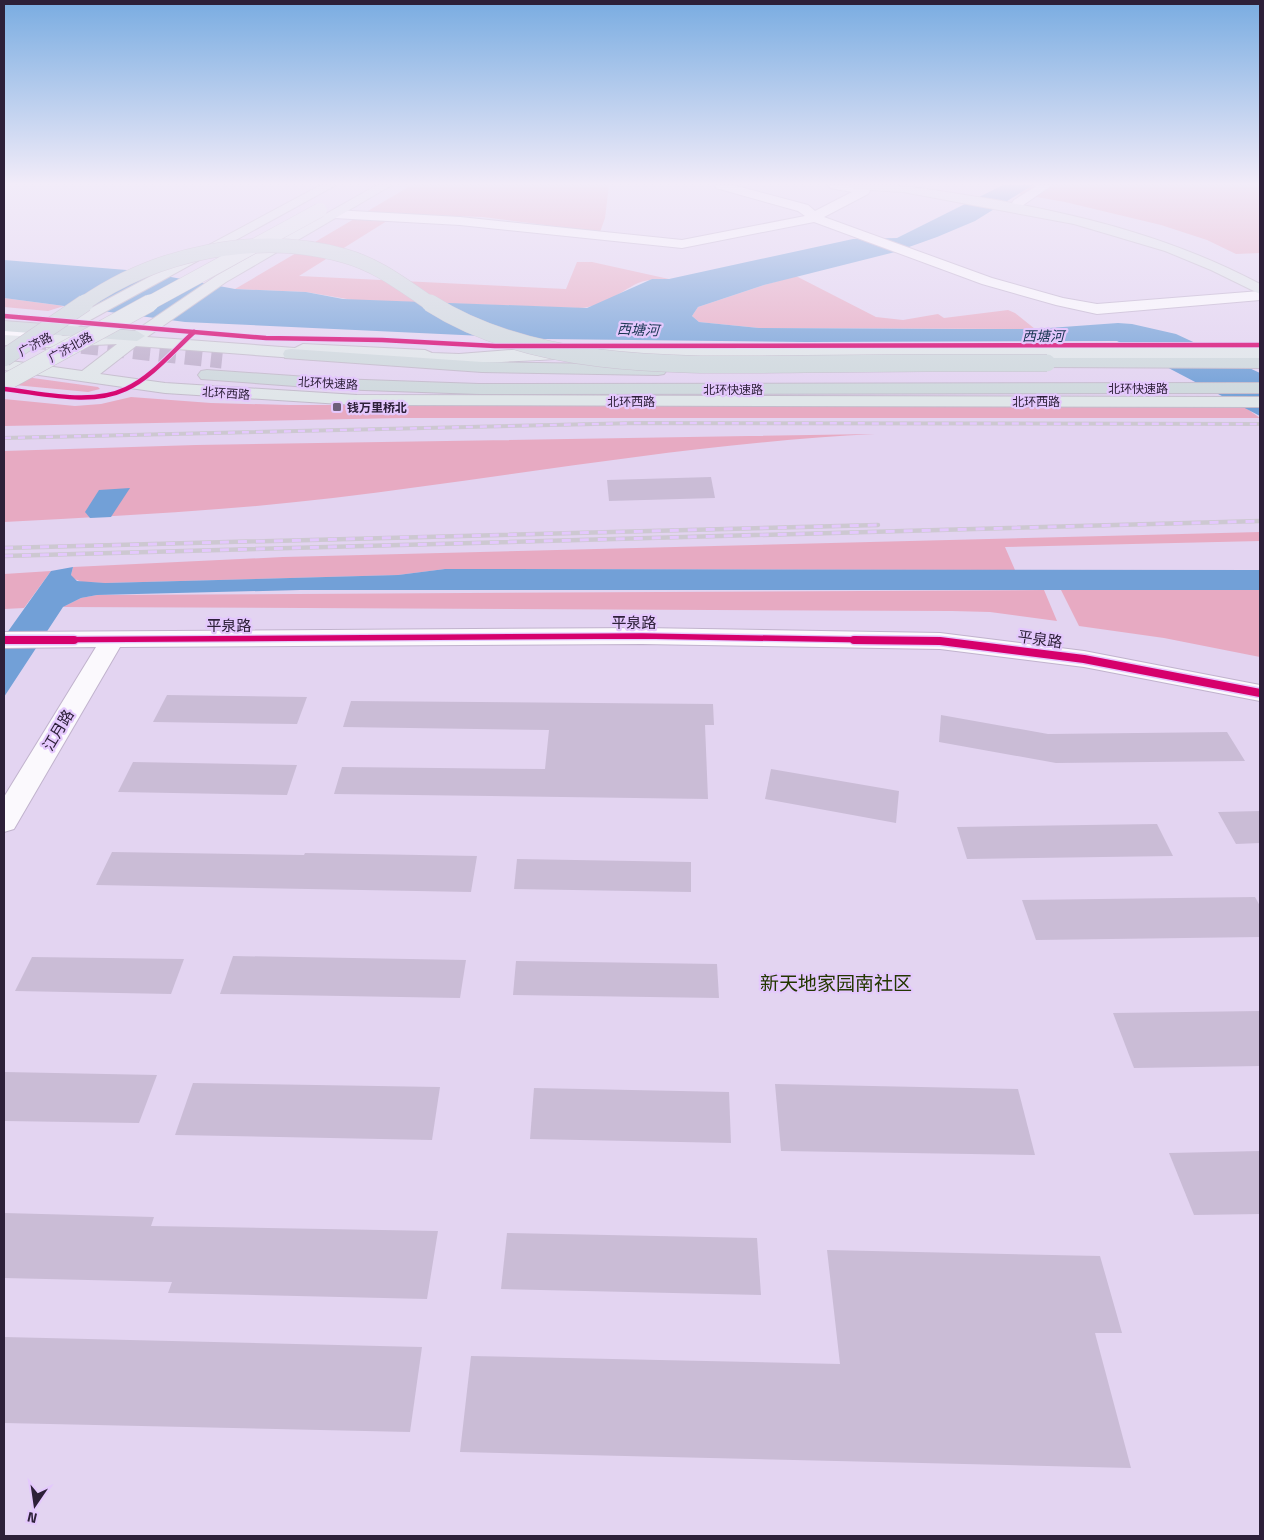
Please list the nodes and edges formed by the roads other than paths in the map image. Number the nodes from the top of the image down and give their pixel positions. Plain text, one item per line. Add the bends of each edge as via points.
1 (192, 257) edge
2 (196, 257) edge
3 (230, 257) edge
4 (236, 257) edge
5 (253, 257) edge
6 (350, 257) edge
7 (921, 257) edge
8 (1193, 257) edge
9 (1211, 257) edge
10 (1260, 280) edge
11 (1260, 290) edge
12 (1260, 296) edge
13 (4, 326) edge
14 (62, 330) junction
15 (4, 335) edge
16 (135, 338) junction
17 (4, 340) edge
18 (42, 341) junction
19 (291, 354) junction
20 (524, 354) junction
21 (1260, 354) edge
22 (4, 360) edge
23 (222, 360) tunnel mouth
24 (1132, 363) junction
25 (1260, 363) edge
26 (4, 365) edge
27 (4, 372) edge
28 (1260, 374) edge
29 (207, 375) tunnel mouth
30 (762, 375) junction
31 (85, 377) junction
32 (4, 383) edge
33 (1260, 388) edge
34 (1161, 394) junction
35 (1260, 402) edge
36 (4, 640) edge
37 (112, 640) junction
38 (1260, 693) edge
39 (4, 821) edge

1 - 22 highway, bridge via 139,272 110,287
2 - 14 main road, 广济路
3 - 27 main road, 广济北路, bridge
4 - 32 main road, 广济北路, bridge
5 - 16 main road, 广济路
6 - 24 highway, bridge via 480,329 524,343 595,357 734,365
7 - 12 street via 987,281 1097,309
8 - 11 main road
9 - 10 main road
13 - 14 highway
14 - 16 highway
14 - 18 main road, 广济路
15 - 18 street
16 - 18 main road
16 - 19 main road
16 - 20 main road via 395,354
16 - 31 main road, 广济路
17 - 18 main road
18 - 22 main road, 广济路
19 - 20 main road via 446,359
19 - 30 highway via 482,367
20 - 24 main road via 669,352
21 - 24 main road
23 - 30 highway, 北环快速路 via 415,372
24 - 25 highway
24 - 28 highway, 北环快速路
24 - 30 highway, 北环快速路
26 - 31 main road, 北环西路
29 - 34 highway, 北环快速路 via 479,389
31 - 34 main road, 北环西路 via 204,392 382,400
33 - 34 highway, 北环快速路
34 - 35 main road, 北环西路
36 - 37 street, 平泉路
37 - 38 street, 平泉路 via 642,636 940,641 1094,661
37 - 39 street, 江月路

